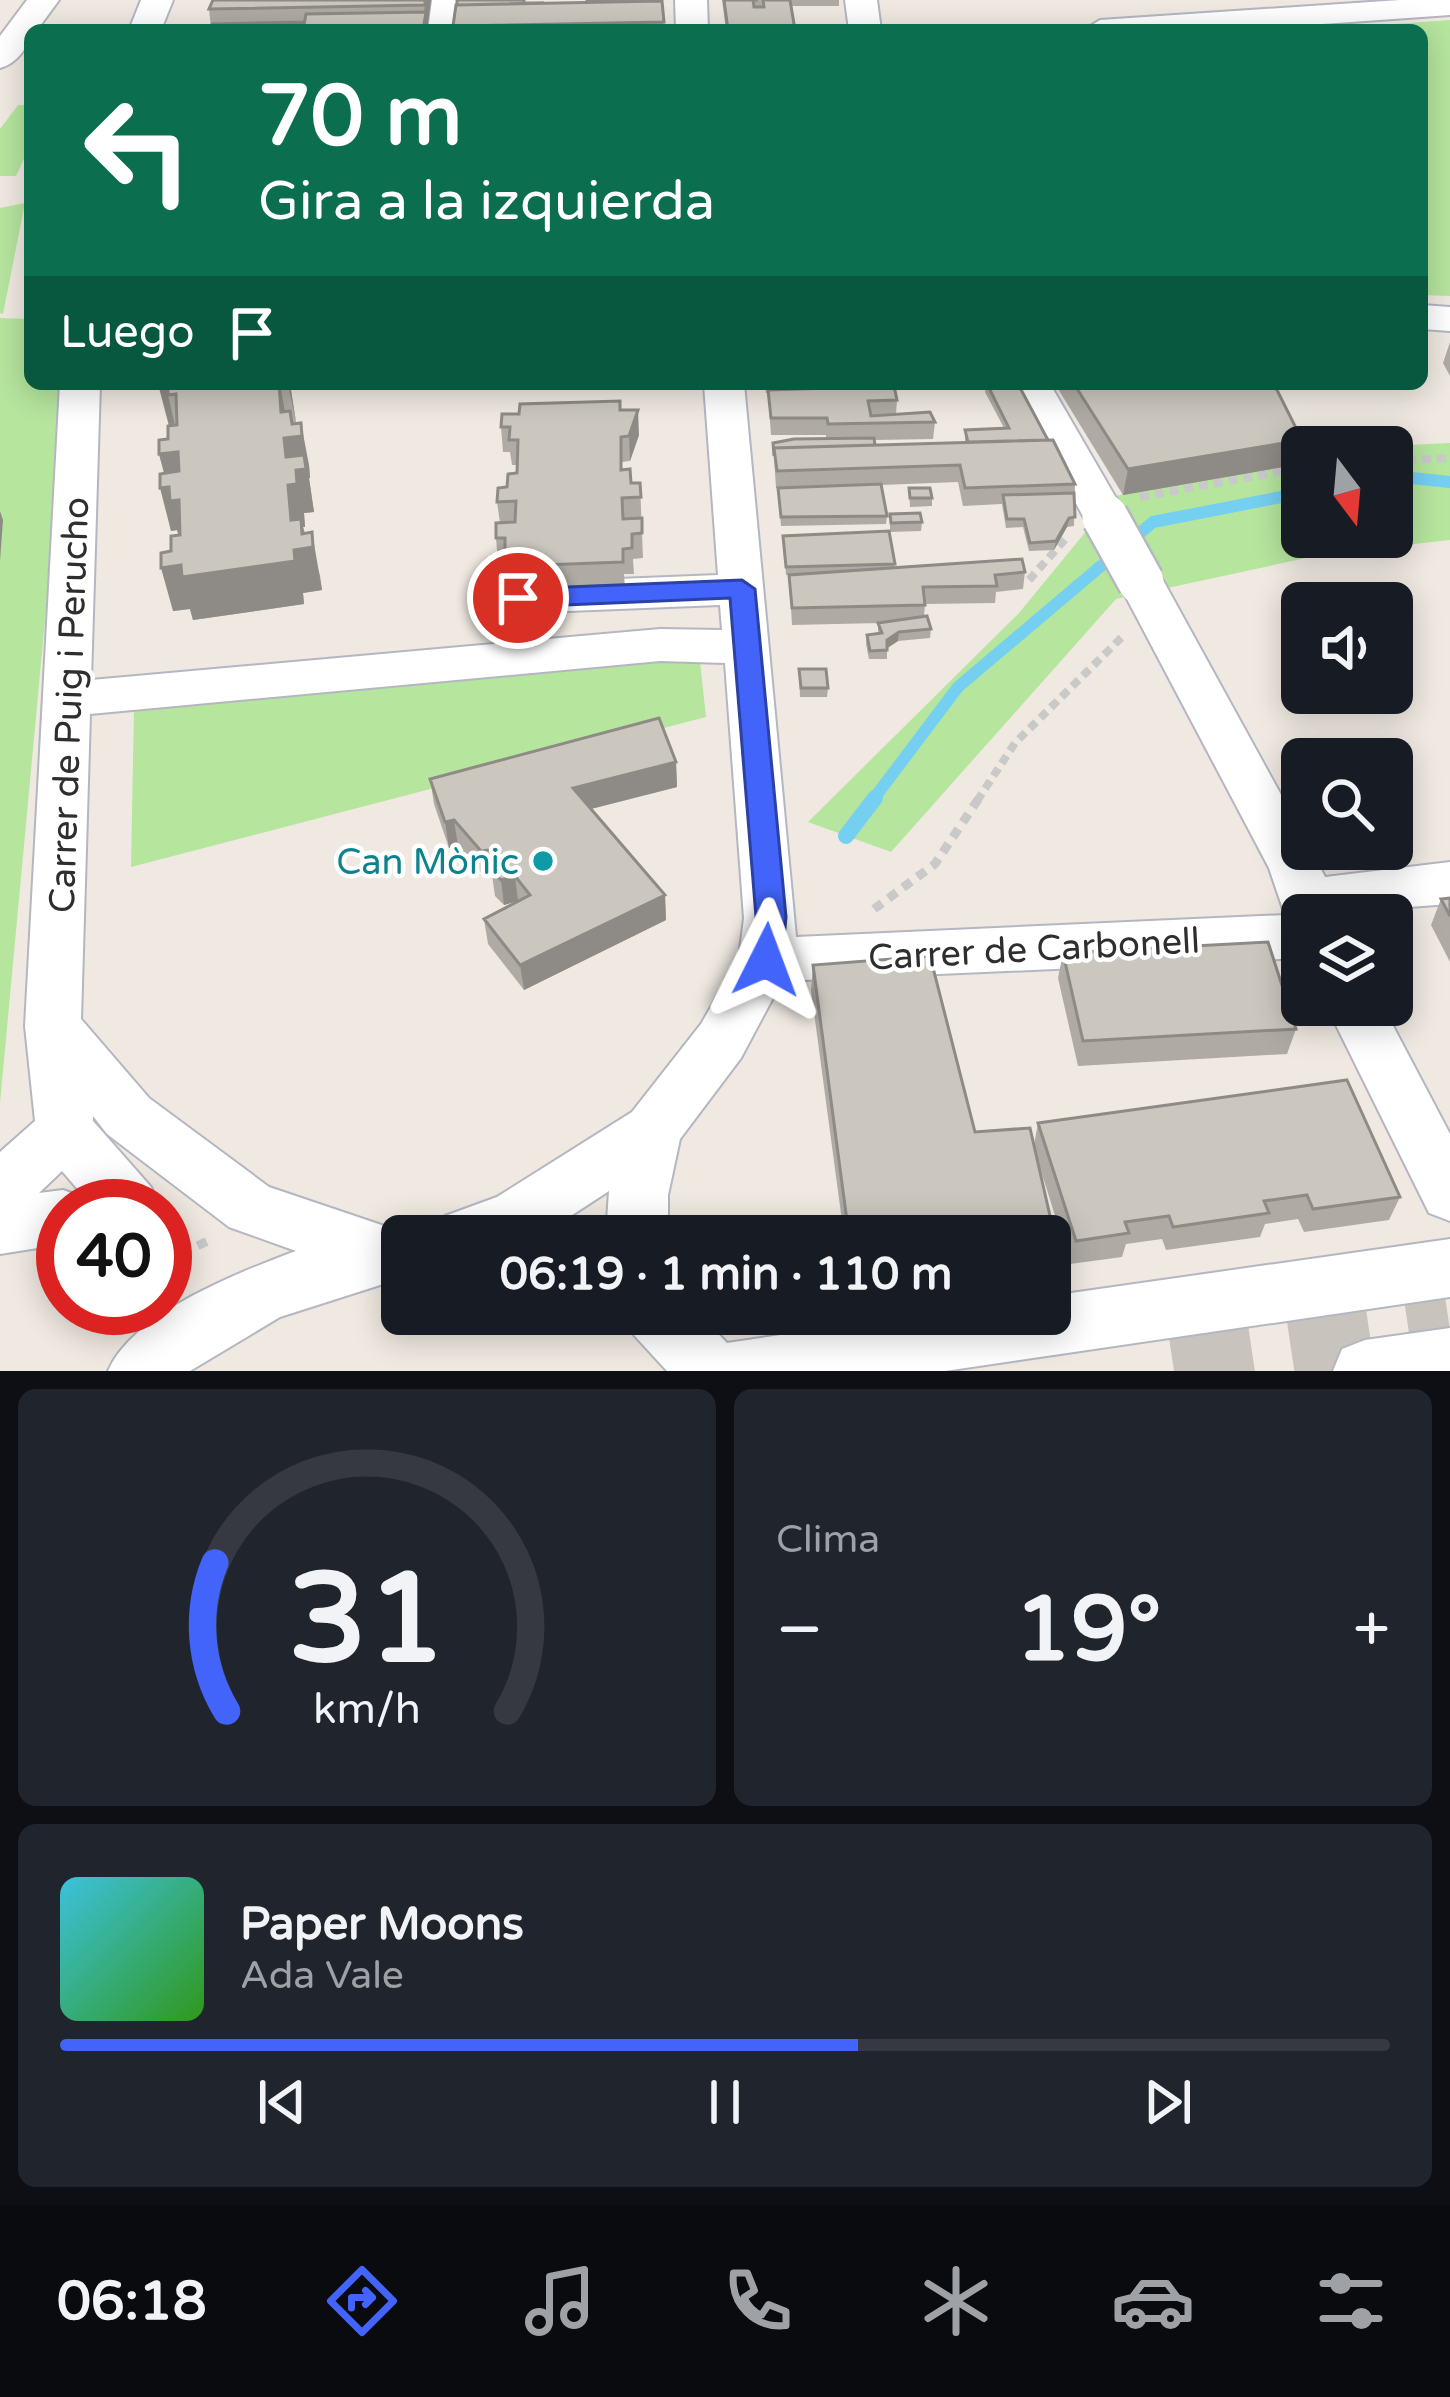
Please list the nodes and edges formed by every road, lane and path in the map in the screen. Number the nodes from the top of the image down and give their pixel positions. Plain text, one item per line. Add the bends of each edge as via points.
1 (1450, 6) edge
2 (1218, 24) edge
3 (24, 26) edge
4 (0, 58) edge
5 (80, 390) edge
6 (725, 390) edge
7 (1034, 390) edge
8 (1450, 458) edge
9 (1413, 460) edge
10 (1281, 472) edge
11 (1118, 507) junction
12 (742, 589) junction
13 (518, 598) edge
14 (1138, 602) junction
15 (747, 647) junction
16 (70, 699) junction
17 (1450, 883) edge
18 (1295, 894) edge
19 (1404, 894) edge
20 (868, 914) dead end
21 (1281, 919) edge
22 (766, 960) junction
23 (53, 1026) junction
24 (1365, 1026) edge
25 (653, 1130) junction
26 (65, 1131) junction
27 (104, 1179) edge
28 (0, 1190) edge
29 (1450, 1194) edge
30 (521, 1215) edge
31 (638, 1215) edge
32 (36, 1221) edge
33 (0, 1226) edge
34 (381, 1250) edge
35 (381, 1257) edge
36 (1450, 1268) edge
37 (676, 1335) edge
38 (145, 1349) edge
39 (1450, 1359) edge
40 (710, 1371) edge
41 (736, 1371) edge
42 (1366, 1371) edge

1 - 2 street
3 - 4 street
5 - 16 street, Carrer de Puig i Perucho
6 - 12 street
7 - 11 street
8 - 9 path
10 - 11 path
11 - 14 street, bridge
12 - 13 street
12 - 15 street
14 - 18 street
14 - 20 path via 1015,743 935,864
15 - 16 street via 660,645
15 - 22 street via 771,917
16 - 23 street, Carrer de Puig i Perucho
17 - 19 street, Carrer de Carbonell
21 - 22 street, Carrer de Carbonell
22 - 25 street via 721,1041
23 - 26 street, Carrer de Puig i Perucho
23 - 34 street via 128,1116 250,1208
24 - 29 street
25 - 30 street
25 - 31 street
26 - 27 street
26 - 28 street
32 - 33 street
35 - 38 street via 237,1304
36 - 41 street
37 - 40 street
39 - 42 street

